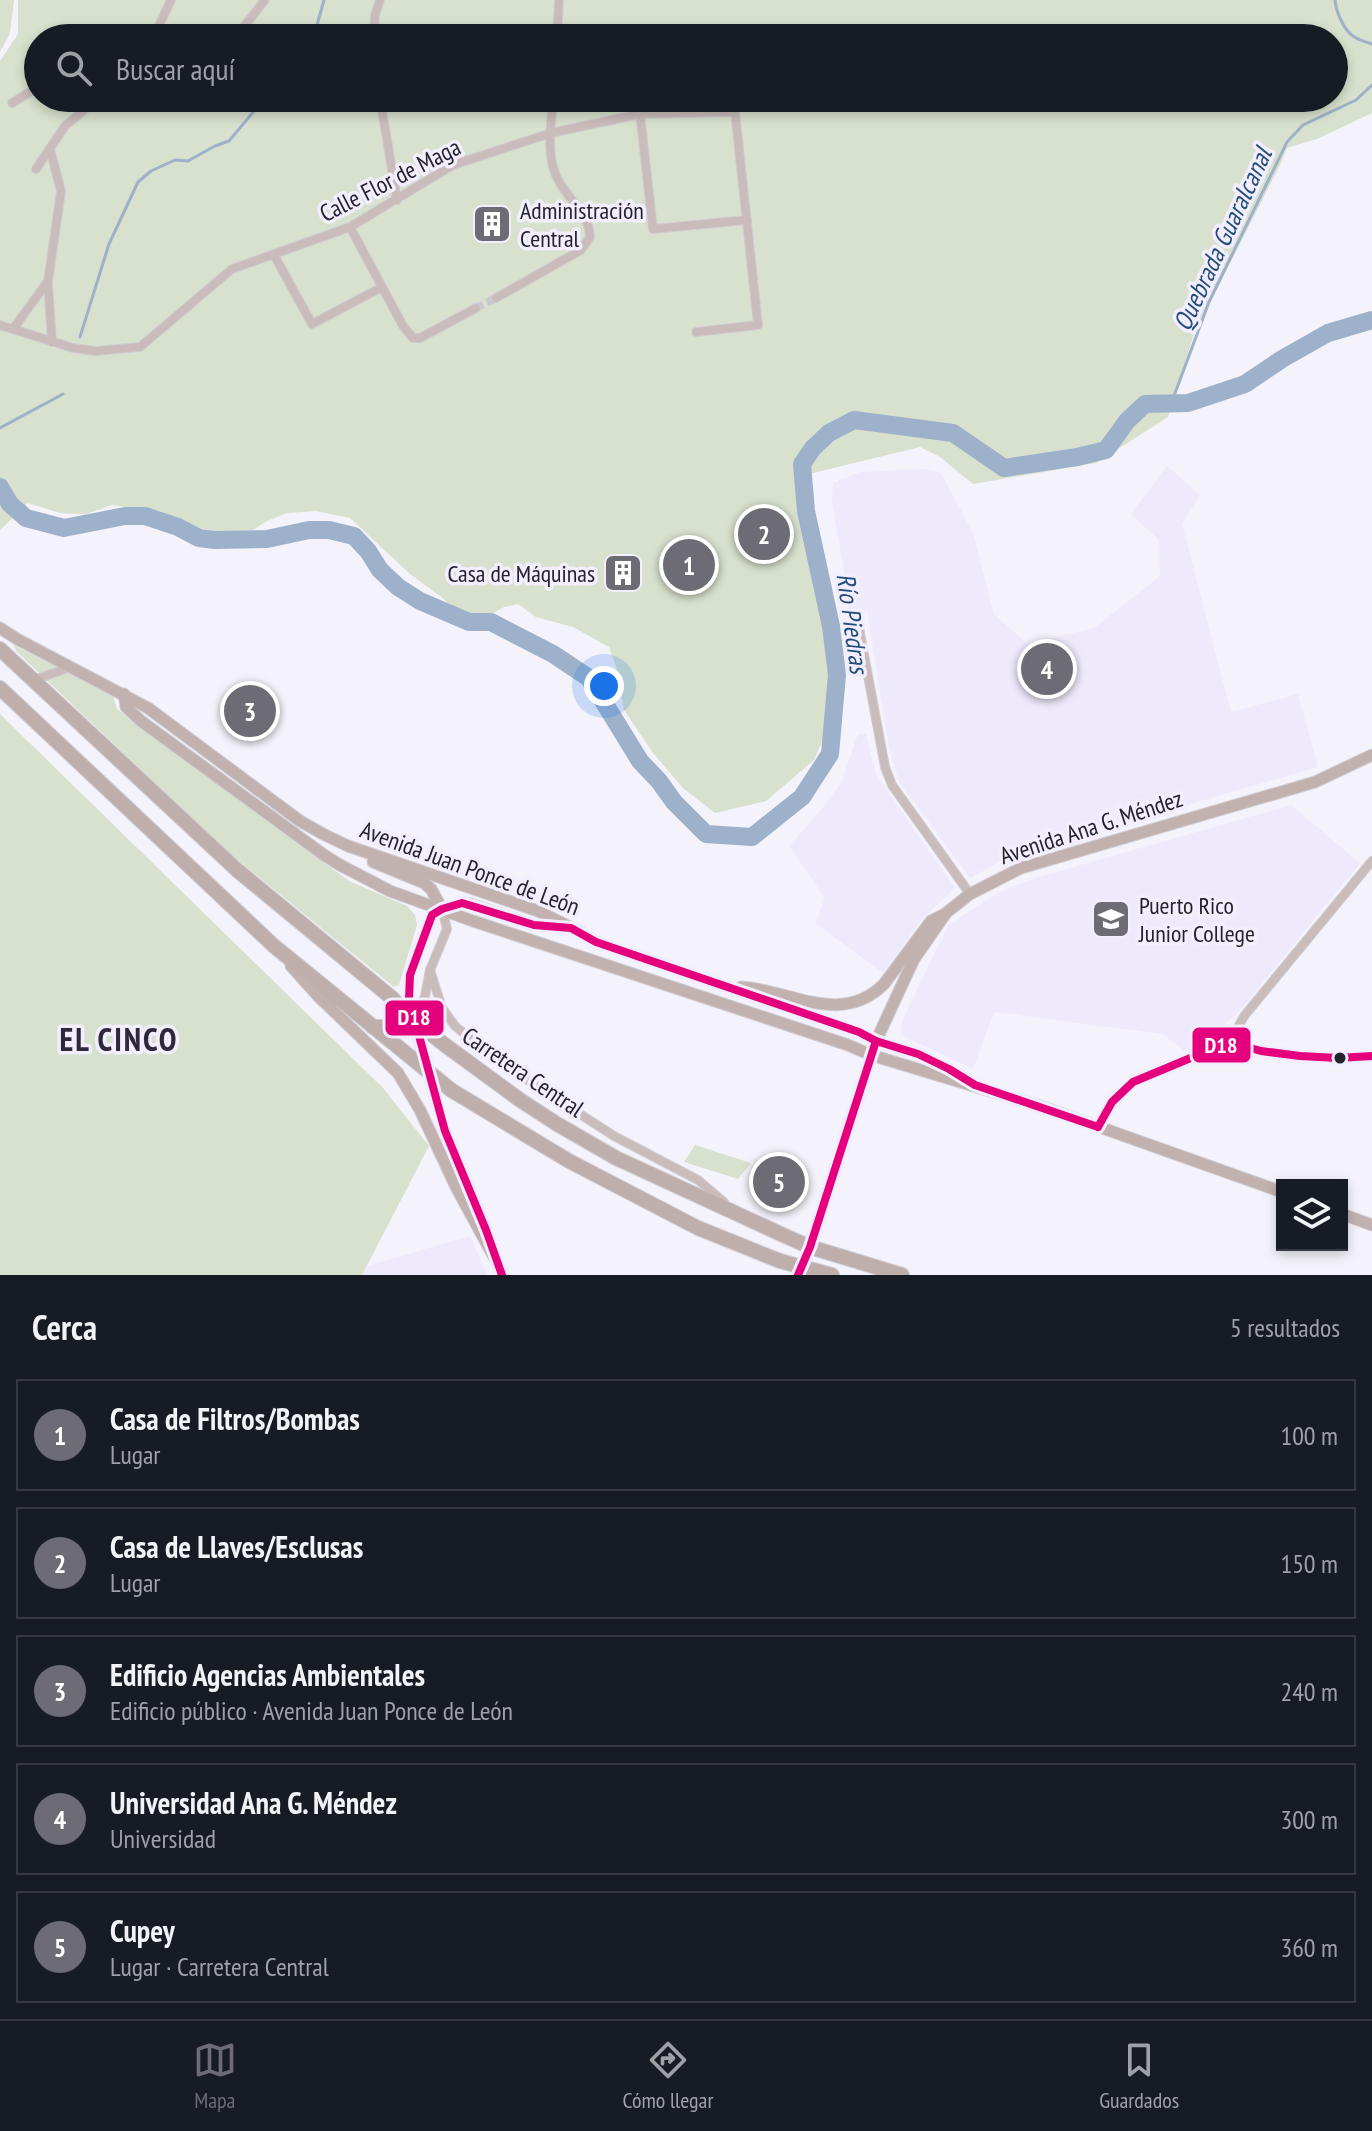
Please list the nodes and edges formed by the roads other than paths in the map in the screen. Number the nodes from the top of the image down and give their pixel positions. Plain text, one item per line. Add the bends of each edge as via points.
1 (171, 0) edge
2 (265, 0) edge
3 (380, 0) edge
4 (559, 0) edge
5 (160, 24) edge
6 (246, 24) edge
7 (375, 24) edge
8 (558, 24) edge
9 (24, 96) edge
10 (12, 103) dead end
11 (82, 112) edge
12 (382, 112) edge
13 (552, 112) edge
14 (640, 114) junction
15 (551, 133) junction
16 (50, 149) junction
17 (36, 169) dead end
18 (397, 200) junction
19 (747, 220) junction
20 (350, 227) junction
21 (274, 255) junction
22 (48, 281) junction
23 (382, 287) junction
24 (496, 298) tunnel mouth
25 (476, 308) tunnel mouth
26 (0, 325) edge
27 (13, 329) junction
28 (696, 332) dead end
29 (52, 342) junction
30 (857, 617) dead end
31 (0, 628) edge
32 (0, 649) edge
33 (72, 667) junction
34 (34, 680) junction
35 (0, 688) edge
36 (124, 694) junction
37 (1372, 755) edge
38 (348, 846) junction
39 (1372, 861) edge
40 (970, 894) junction
41 (442, 909) junction
42 (946, 913) junction
43 (571, 928) junction
44 (274, 946) junction
45 (430, 970) junction
46 (725, 987) junction
47 (414, 1021) junction
48 (373, 1027) junction
49 (876, 1041) junction
50 (1229, 1042) junction
51 (848, 1045) junction
52 (871, 1055) junction
53 (1372, 1056) edge
54 (428, 1072) junction
55 (975, 1085) junction
56 (1098, 1127) junction
57 (1276, 1190) edge
58 (737, 1213) junction
59 (1348, 1216) edge
60 (1372, 1225) edge
61 (810, 1247) junction
62 (799, 1271) edge
63 (501, 1272) edge
64 (832, 1275) edge
65 (902, 1275) edge

1 - 5 street
2 - 6 street
3 - 7 street
4 - 8 street
9 - 10 street
11 - 16 street
12 - 18 street
13 - 15 street
14 - 15 street, Calle Flor de Maga
14 - 19 street, Calle Flor de Maga via 735,112
14 - 19 street via 653,229
15 - 18 street, Calle Flor de Maga via 453,165
15 - 24 street via 554,170 584,214 590,237 581,250
16 - 17 street
16 - 22 street via 61,191
18 - 20 street, Calle Flor de Maga
19 - 28 street via 758,325
20 - 21 street, Calle Flor de Maga
20 - 23 street
21 - 23 street via 312,324
21 - 29 street, Calle Flor de Maga via 232,269 140,347 96,351
22 - 27 street
22 - 29 street
23 - 25 street via 413,338
26 - 27 street
27 - 29 street
30 - 40 street via 892,785
31 - 33 street, Avenida Juan Ponce de León
32 - 34 highway, Carretera Central
33 - 34 street
33 - 36 street, Avenida Juan Ponce de León
34 - 47 highway, Carretera Central via 237,870
35 - 44 highway, Carretera Central
36 - 38 street, Avenida Juan Ponce de León via 300,821
36 - 41 street, Avenida Juan Ponce de León via 126,707 141,721 324,855 390,891
37 - 40 street, Avenida Ana G. Méndez via 1315,782 1021,868
38 - 41 street via 424,883
38 - 43 street, Avenida Juan Ponce de León via 538,911
39 - 50 street via 1245,1015
40 - 42 street, Avenida Ana G. Méndez
41 - 43 street via 470,904 534,925
41 - 45 street via 447,929
41 - 47 street via 432,915 410,975
41 - 51 street, Avenida Juan Ponce de León
42 - 46 street via 931,921 876,993 858,1002 816,1004 759,989
42 - 49 street, Avenida Ana G. Méndez via 914,959
43 - 46 street, Avenida Juan Ponce de León via 596,942
44 - 48 highway, Carretera Central
44 - 63 street via 398,1073
45 - 47 street
45 - 58 street via 442,1008 483,1049 614,1136 698,1180
46 - 49 street, Avenida Juan Ponce de León
47 - 48 highway
47 - 54 street
47 - 58 highway, Carretera Central via 557,1124 616,1158
48 - 54 highway, Carretera Central
49 - 51 street, Avenida Juan Ponce de León
49 - 52 street, Avenida Ana G. Méndez
49 - 55 street, Avenida Juan Ponce de León via 918,1054
50 - 53 street via 1311,1057
50 - 56 street via 1133,1082 1112,1102
51 - 52 street, Avenida Juan Ponce de León
52 - 55 street, Avenida Juan Ponce de León
52 - 61 street, Avenida Ana G. Méndez
54 - 62 highway, Carretera Central via 557,1154 640,1199
54 - 63 street via 445,1131
55 - 56 street, Avenida Juan Ponce de León
56 - 57 street, Avenida Juan Ponce de León
58 - 61 highway, Carretera Central
59 - 60 street
61 - 62 street, Avenida Ana G. Méndez
61 - 65 highway, Carretera Central
62 - 64 highway, Carretera Central

